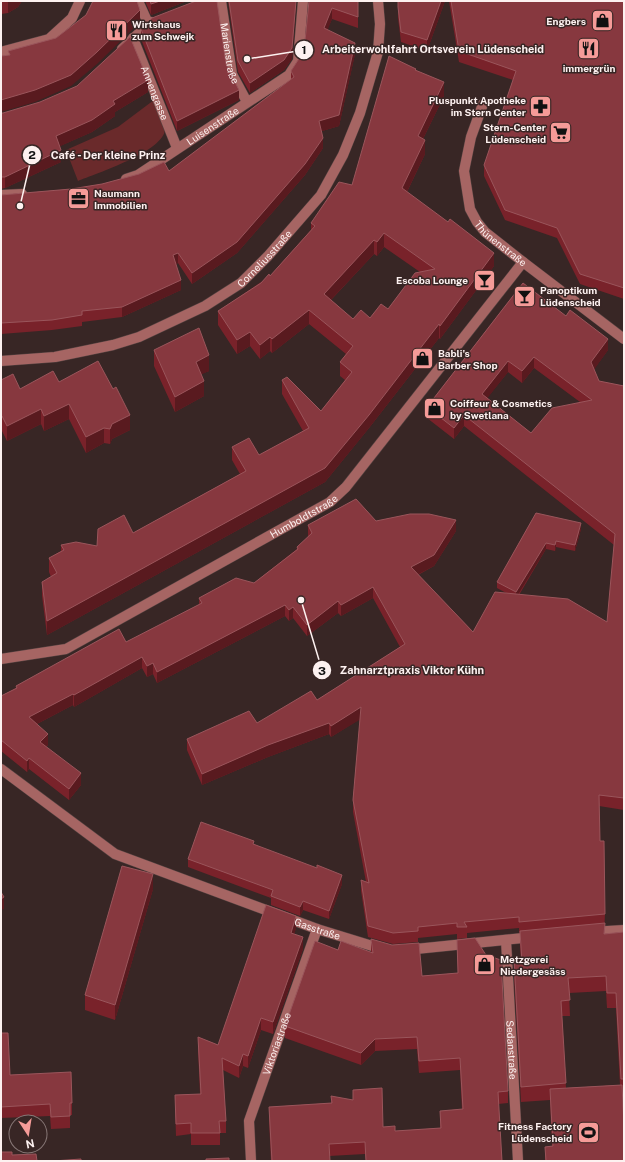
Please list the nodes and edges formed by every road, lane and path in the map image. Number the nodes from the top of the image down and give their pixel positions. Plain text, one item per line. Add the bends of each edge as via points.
1 (80, 1) edge
2 (138, 1) edge
3 (221, 1) edge
4 (303, 1) edge
5 (378, 1) edge
6 (162, 18) edge
7 (148, 23) junction
8 (133, 38) junction
9 (1, 52) edge
10 (117, 54) edge
11 (247, 102) junction
12 (483, 104) dead end
13 (177, 148) junction
14 (116, 182) edge
15 (32, 194) edge
16 (1, 195) edge
17 (523, 262) junction
18 (624, 339) edge
19 (1, 360) edge
20 (1, 659) edge
21 (1, 769) edge
22 (317, 929) junction
23 (624, 930) edge
24 (581, 933) edge
25 (544, 936) edge
26 (506, 940) junction
27 (251, 1161) edge
28 (518, 1161) edge

1 - 9 street via 72,18 49,39
2 - 7 street
3 - 11 street, Marienstraße via 232,74
4 - 11 street, Luisenstraße via 298,61 289,75
5 - 19 street, Corneliusstraße via 378,52 360,113 343,155 321,195 241,283 206,306 139,338 55,357
6 - 7 street
7 - 8 street
8 - 10 street
8 - 13 street, Annengasse
11 - 13 street, Luisenstraße
12 - 17 street, Thünenstraße via 471,137 464,171 470,209 485,232
13 - 14 street, Luisenstraße via 138,175
15 - 16 street
17 - 18 street, Thünenstraße
17 - 20 street, Humboldtstraße via 346,487 330,502 66,649
21 - 22 street, Gasstraße via 115,854
22 - 26 street, Gasstraße via 396,951
22 - 27 street, Viktoriastraße via 249,1121
23 - 24 street
25 - 26 street, Gasstraße
26 - 28 street, Sedanstraße

